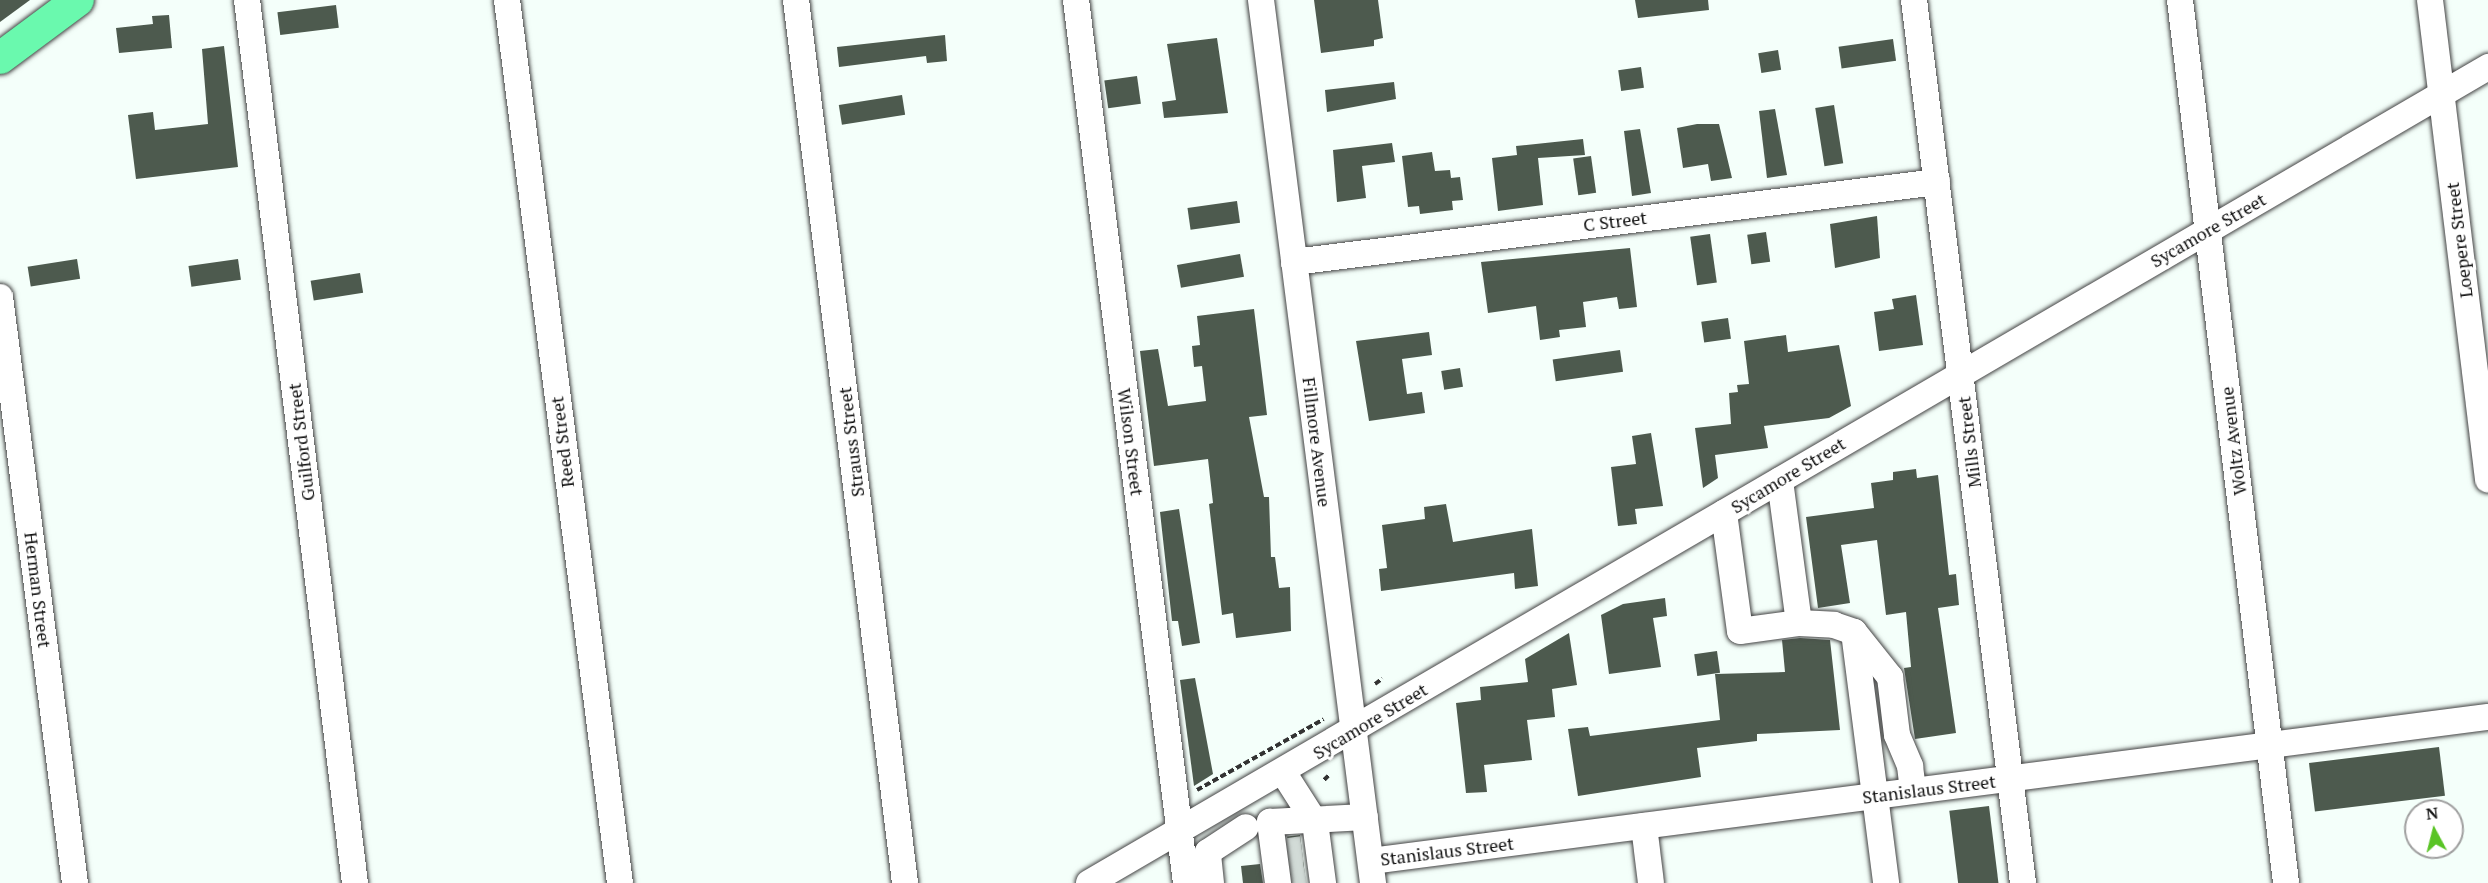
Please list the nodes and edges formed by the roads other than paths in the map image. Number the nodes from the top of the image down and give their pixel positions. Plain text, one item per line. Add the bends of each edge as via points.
1 (78, 0) edge
2 (247, 0) edge
3 (507, 0) edge
4 (796, 0) edge
5 (1076, 0) edge
6 (1261, 0) edge
7 (1914, 0) edge
8 (2180, 0) edge
9 (2430, 0) edge
10 (0, 58) edge
11 (2488, 67) edge
12 (2442, 94) junction
13 (1937, 182) junction
14 (2208, 231) junction
15 (1294, 262) junction
16 (0, 297) edge
17 (1961, 373) junction
18 (1780, 480) junction
19 (2488, 480) edge
20 (1724, 513) junction
21 (1799, 623) junction
22 (1854, 632) junction
23 (2488, 717) edge
24 (1354, 731) junction
25 (2269, 746) junction
26 (1283, 772) junction
27 (2010, 779) junction
28 (1913, 791) junction
29 (1874, 796) junction
30 (1231, 801) junction
31 (1365, 817) junction
32 (1258, 825) junction
33 (1644, 826) junction
34 (1179, 831) junction
35 (1208, 852) junction
36 (1298, 862) edge
37 (1184, 872) edge
38 (1372, 872) edge
39 (75, 883) edge
40 (355, 883) edge
41 (620, 883) edge
42 (905, 883) edge
43 (1089, 883) edge
44 (1211, 883) edge
45 (1651, 883) edge
46 (1886, 883) edge
47 (2023, 883) edge
48 (2286, 883) edge

1 - 10 main road
2 - 40 street, Guilford Street
3 - 41 street, Reed Street
4 - 42 street, Strauss Street
5 - 34 street, Wilson Street
6 - 15 street, Fillmore Avenue
7 - 13 street, Mills Street
8 - 14 street, Woltz Avenue
9 - 12 street, Loepere Street
11 - 12 street, Sycamore Street
12 - 14 street, Sycamore Street
12 - 19 street, Loepere Street
13 - 15 street, C Street
13 - 17 street, Mills Street
14 - 17 street, Sycamore Street
14 - 25 street, Woltz Avenue
15 - 24 street, Fillmore Avenue
16 - 39 street, Herman Street
17 - 18 street, Sycamore Street
17 - 27 street, Mills Street
18 - 20 street, Sycamore Street
18 - 21 street
20 - 21 street via 1740,631
20 - 24 street, Sycamore Street
21 - 22 street via 1834,625
22 - 28 street via 1890,677 1897,735 1910,766
22 - 29 street
23 - 25 street, Stanislaus Street
24 - 26 street, Sycamore Street
24 - 31 street, Fillmore Avenue
25 - 27 street, Stanislaus Street
25 - 48 street, Woltz Avenue
26 - 30 street, Sycamore Street
26 - 36 street
27 - 28 street, Stanislaus Street
27 - 47 street, Mills Street
28 - 29 street, Stanislaus Street
29 - 33 street, Stanislaus Street
29 - 46 street
30 - 32 street
30 - 34 street, Sycamore Street
31 - 36 street
31 - 38 street, Fillmore Avenue
32 - 35 street
32 - 36 street
32 - 36 street
33 - 38 street, Stanislaus Street
33 - 45 street
34 - 37 street, Wilson Street
34 - 43 street, Sycamore Street
35 - 37 street
35 - 44 street

